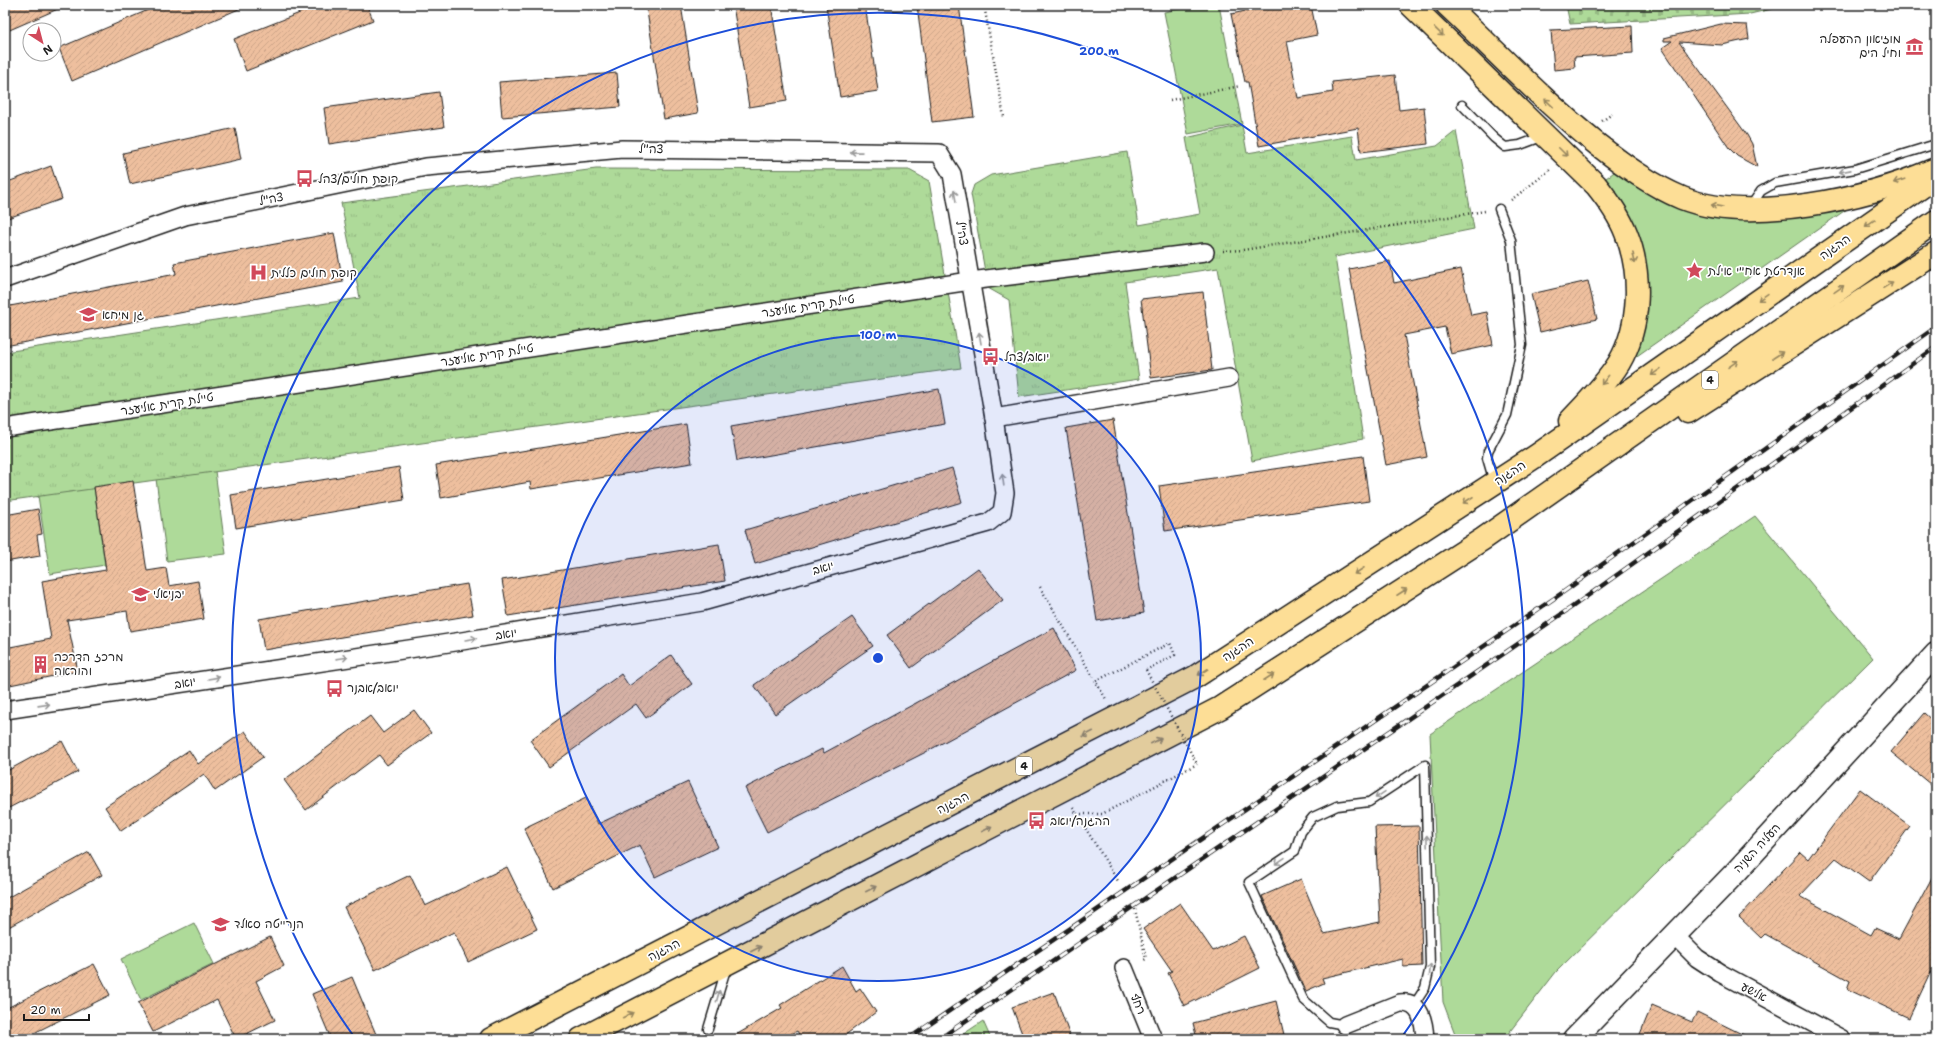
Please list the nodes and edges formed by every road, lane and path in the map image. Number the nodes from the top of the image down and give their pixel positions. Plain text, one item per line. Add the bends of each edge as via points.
1 (984, 5) edge
2 (1411, 5) edge
3 (1448, 5) edge
4 (1240, 86) dead end
5 (1170, 100) dead end
6 (1462, 105) dead end
7 (1612, 114) dead end
8 (1004, 117) dead end
9 (1602, 122) dead end
10 (1546, 135) junction
11 (1936, 144) edge
12 (1554, 167) dead end
13 (1936, 168) edge
14 (1936, 177) edge
15 (1498, 209) junction
16 (1749, 209) junction
17 (1936, 220) edge
18 (1243, 250) dead end
19 (1205, 252) dead end
20 (1936, 254) edge
21 (5, 279) edge
22 (970, 281) junction
23 (1229, 378) dead end
24 (994, 418) junction
25 (5, 428) edge
26 (1536, 456) junction
27 (1494, 482) junction
28 (998, 517) joint
29 (1483, 539) junction
30 (1040, 587) dead end
31 (1936, 654) edge
32 (1096, 680) junction
33 (1106, 700) dead end
34 (5, 710) edge
35 (1118, 881) dead end
36 (1135, 909) dead end
37 (1674, 935) junction
38 (727, 963) junction
39 (1124, 968) joint
40 (1414, 1006) junction
41 (1345, 1025) joint
42 (708, 1029) dead end
43 (595, 1036) edge
44 (491, 1039) edge
45 (1153, 1039) edge
46 (1425, 1039) edge
47 (1574, 1039) edge
48 (1842, 1039) edge

1 - 8 path
2 -> 10 highway
16 -> 3 highway via 1719,207 1684,198 1651,184 1568,121
4 - 5 path
6 - 10 lane via 1505,147 1520,145
7 - 9 path
10 -> 26 highway via 1596,185 1612,206 1626,232 1634,257 1637,295 1635,318 1619,363 1584,406
11 -> 16 lane via 1855,169 1775,183 1761,191
12 - 15 path
13 -> 16 highway via 1875,189 1815,204
14 -> 26 highway, ההגנה / 4
15 - 18 path
15 - 27 lane via 1511,240 1522,345 1507,415 1488,451 1487,458
29 -> 17 highway, 4
19 - 22 street, טיילת קרית אליעזר
29 -> 20 highway via 1734,384
22 -> 21 street, צה"ל via 952,174 939,153 622,149 426,167 184,216
24 -> 22 street, צה"ל
22 - 25 street, טיילת קרית אליעזר
23 - 24 street
28 -> 24 street, צה"ל via 1002,512 1005,493
26 - 27 highway, ההגנה / 4
27 -> 44 highway, ההגנה / 4 via 1195,677
34 -> 28 street, יואב via 702,602 988,523
38 -> 29 highway, 4 via 1220,708
30 - 32 path
31 - 37 street, העליה השניה via 1735,873
32 - 33 path
32 - 35 path, bridge via 1170,643 1175,654 1146,670 1197,764 1102,814 1077,814
36 - 39 path via 1146,959
37 - 47 street, העליה השניה
37 - 48 street, אלישע via 1697,958 1720,973
42 -> 38 lane
43 -> 38 highway, 4
39 - 45 street, רחף
40 - 41 street via 1407,1002 1400,1003
40 -> 41 lane via 1425,988 1430,967 1425,764 1369,802 1338,806 1313,817 1301,832 1296,851 1249,882 1303,999 1329,1022
40 - 46 street via 1422,1016

